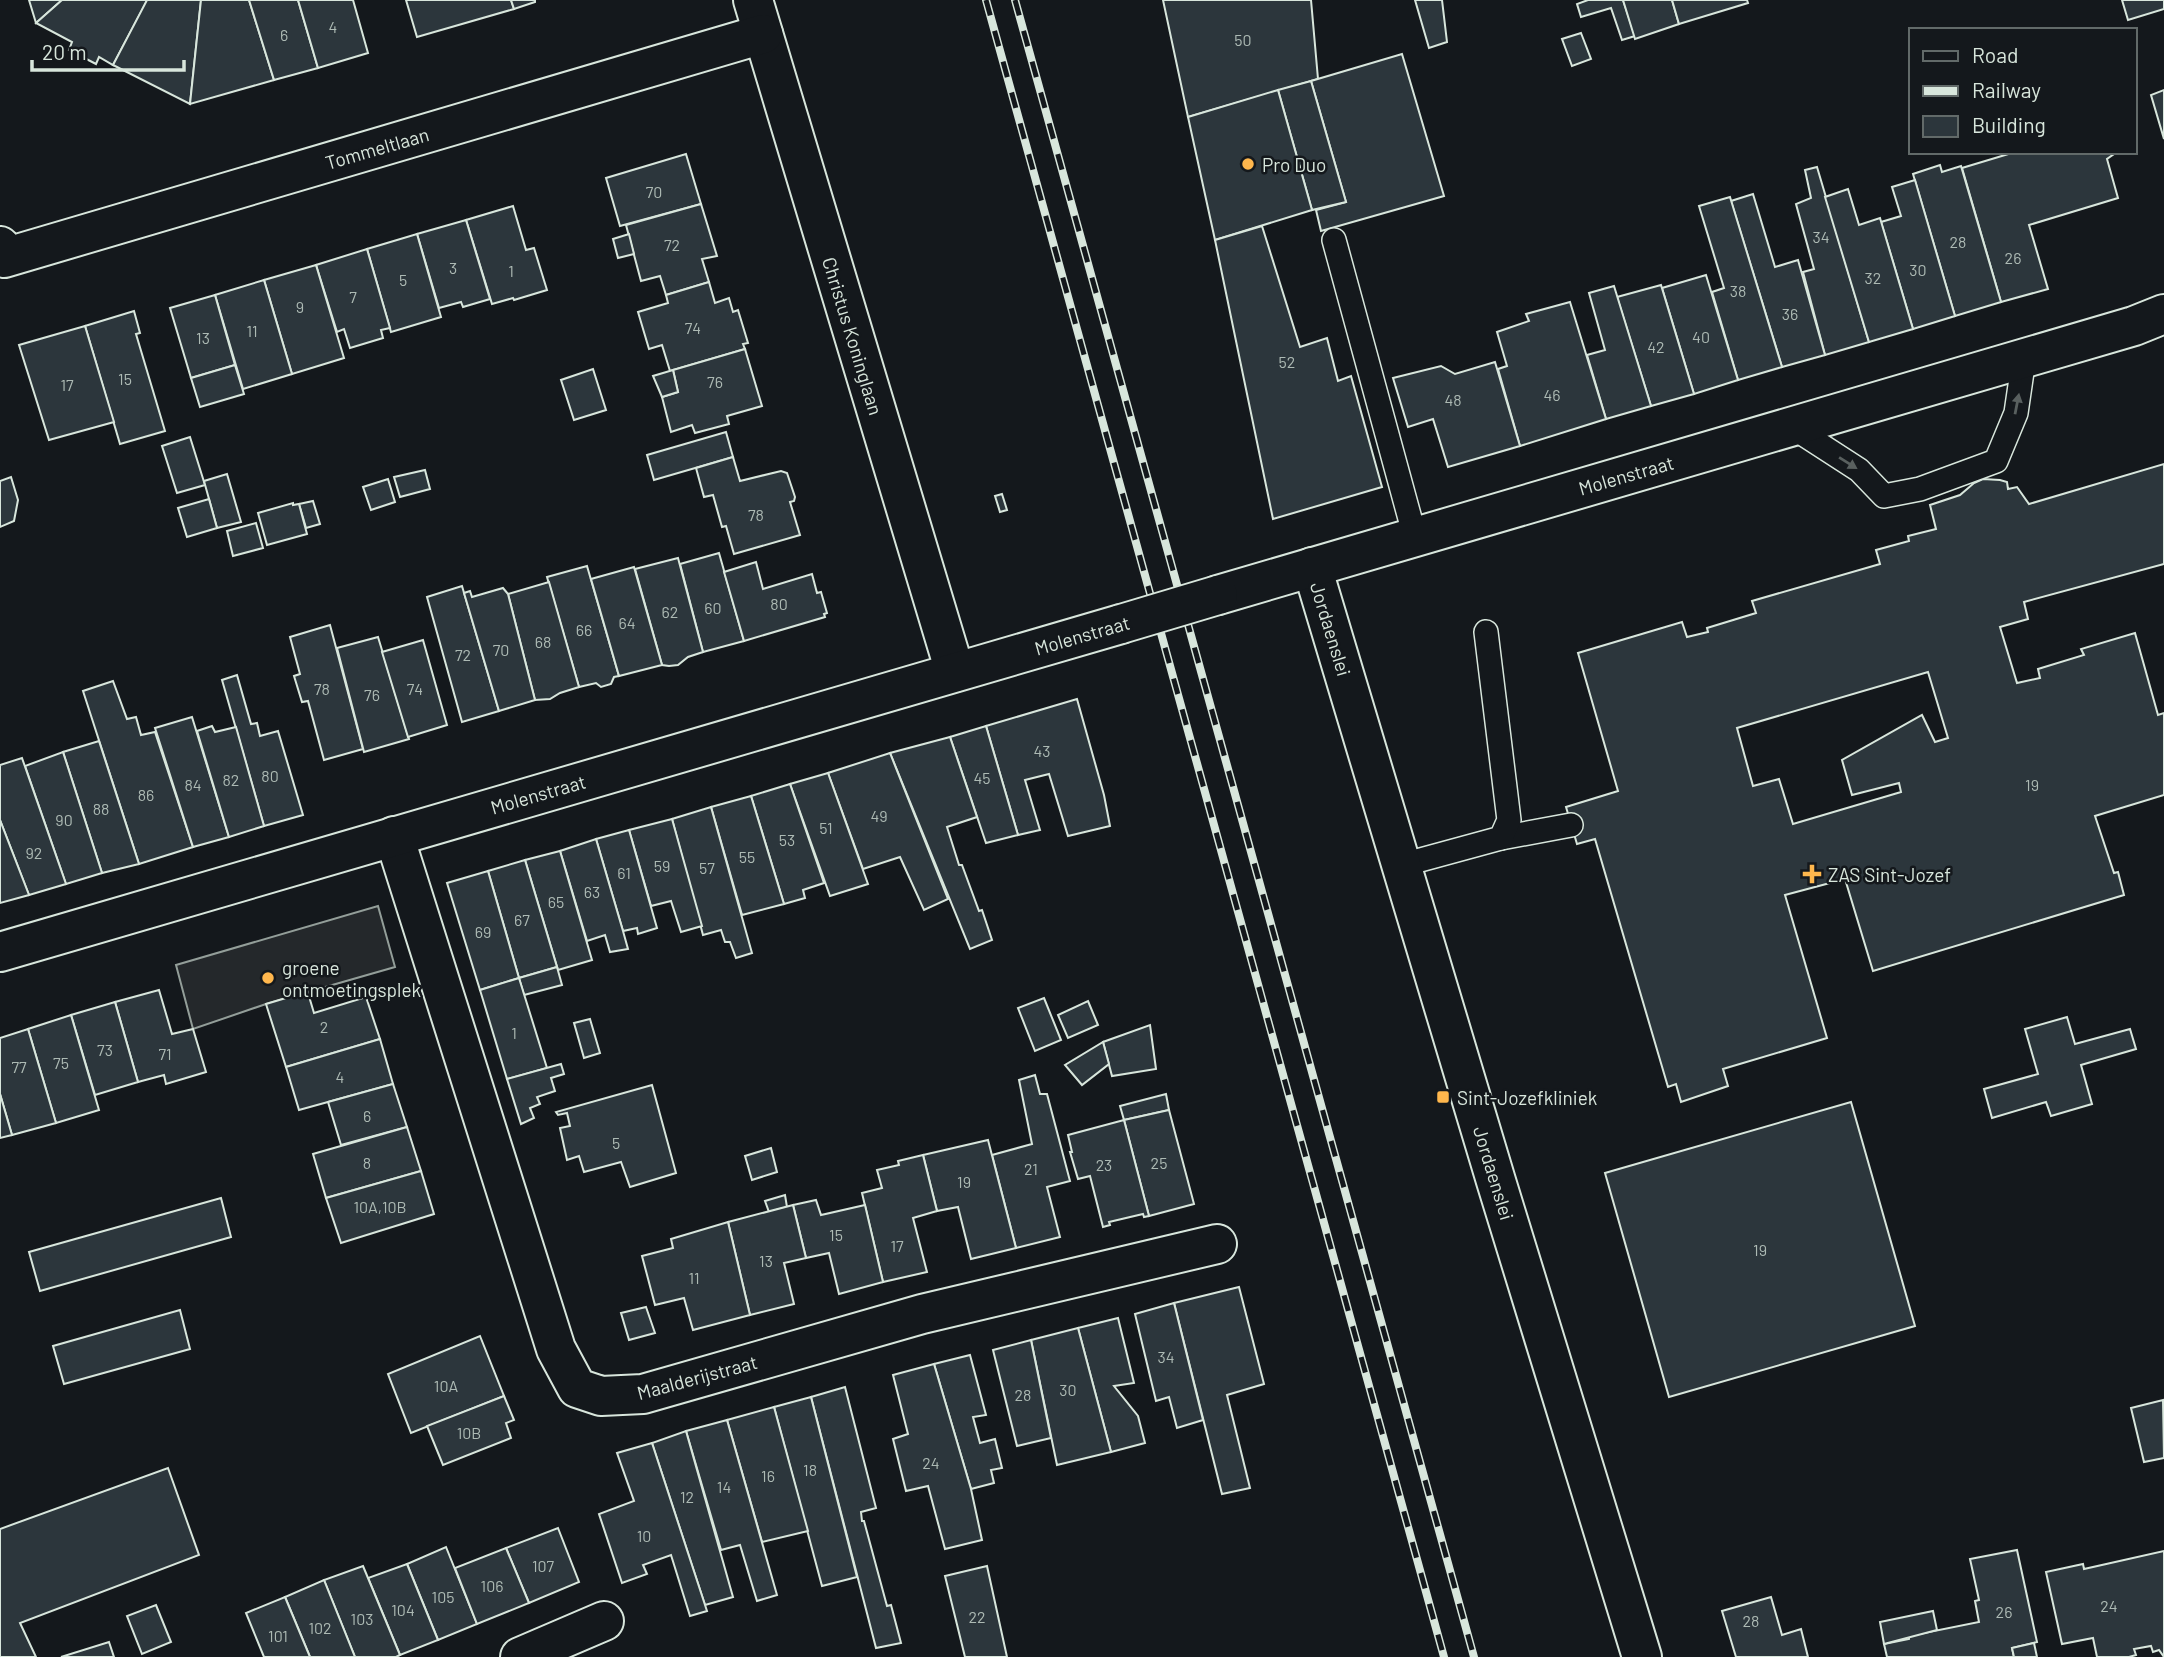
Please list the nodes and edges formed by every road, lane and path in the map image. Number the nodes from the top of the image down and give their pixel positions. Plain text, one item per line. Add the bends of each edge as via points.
1 (758, 17) edge
2 (1334, 240) dead end
3 (0, 246) edge
4 (2164, 314) edge
5 (2024, 358) junction
6 (1791, 426) junction
7 (1415, 537) junction
8 (1312, 567) junction
9 (1486, 632) dead end
10 (955, 672) junction
11 (1571, 825) dead end
12 (394, 836) junction
13 (1501, 838) junction
14 (1402, 865) junction
15 (0, 952) edge
16 (1217, 1244) dead end
17 (604, 1621) dead end
18 (520, 1657) edge
19 (1642, 1657) edge

1 - 3 street, Tommeltlaan via 4,258
1 - 10 street, Christus Koninglaan
2 - 7 lane
4 - 5 street, Molenstraat
5 - 6 street, Molenstraat
6 -> 5 lane via 1859,470 1884,496 1920,489 1996,461 2016,413
6 - 7 street, Molenstraat
7 - 8 street, Molenstraat
8 - 10 street, Molenstraat, bridge
8 - 14 street, Jordaenslei
9 - 13 lane via 1509,820
10 - 12 street, Molenstraat
11 - 13 lane
12 - 15 street, Molenstraat
12 - 16 street, Maalderijstraat via 556,1349 576,1388 601,1396 643,1394 922,1314
13 - 14 lane
14 - 19 street, Jordaenslei
17 - 18 street

